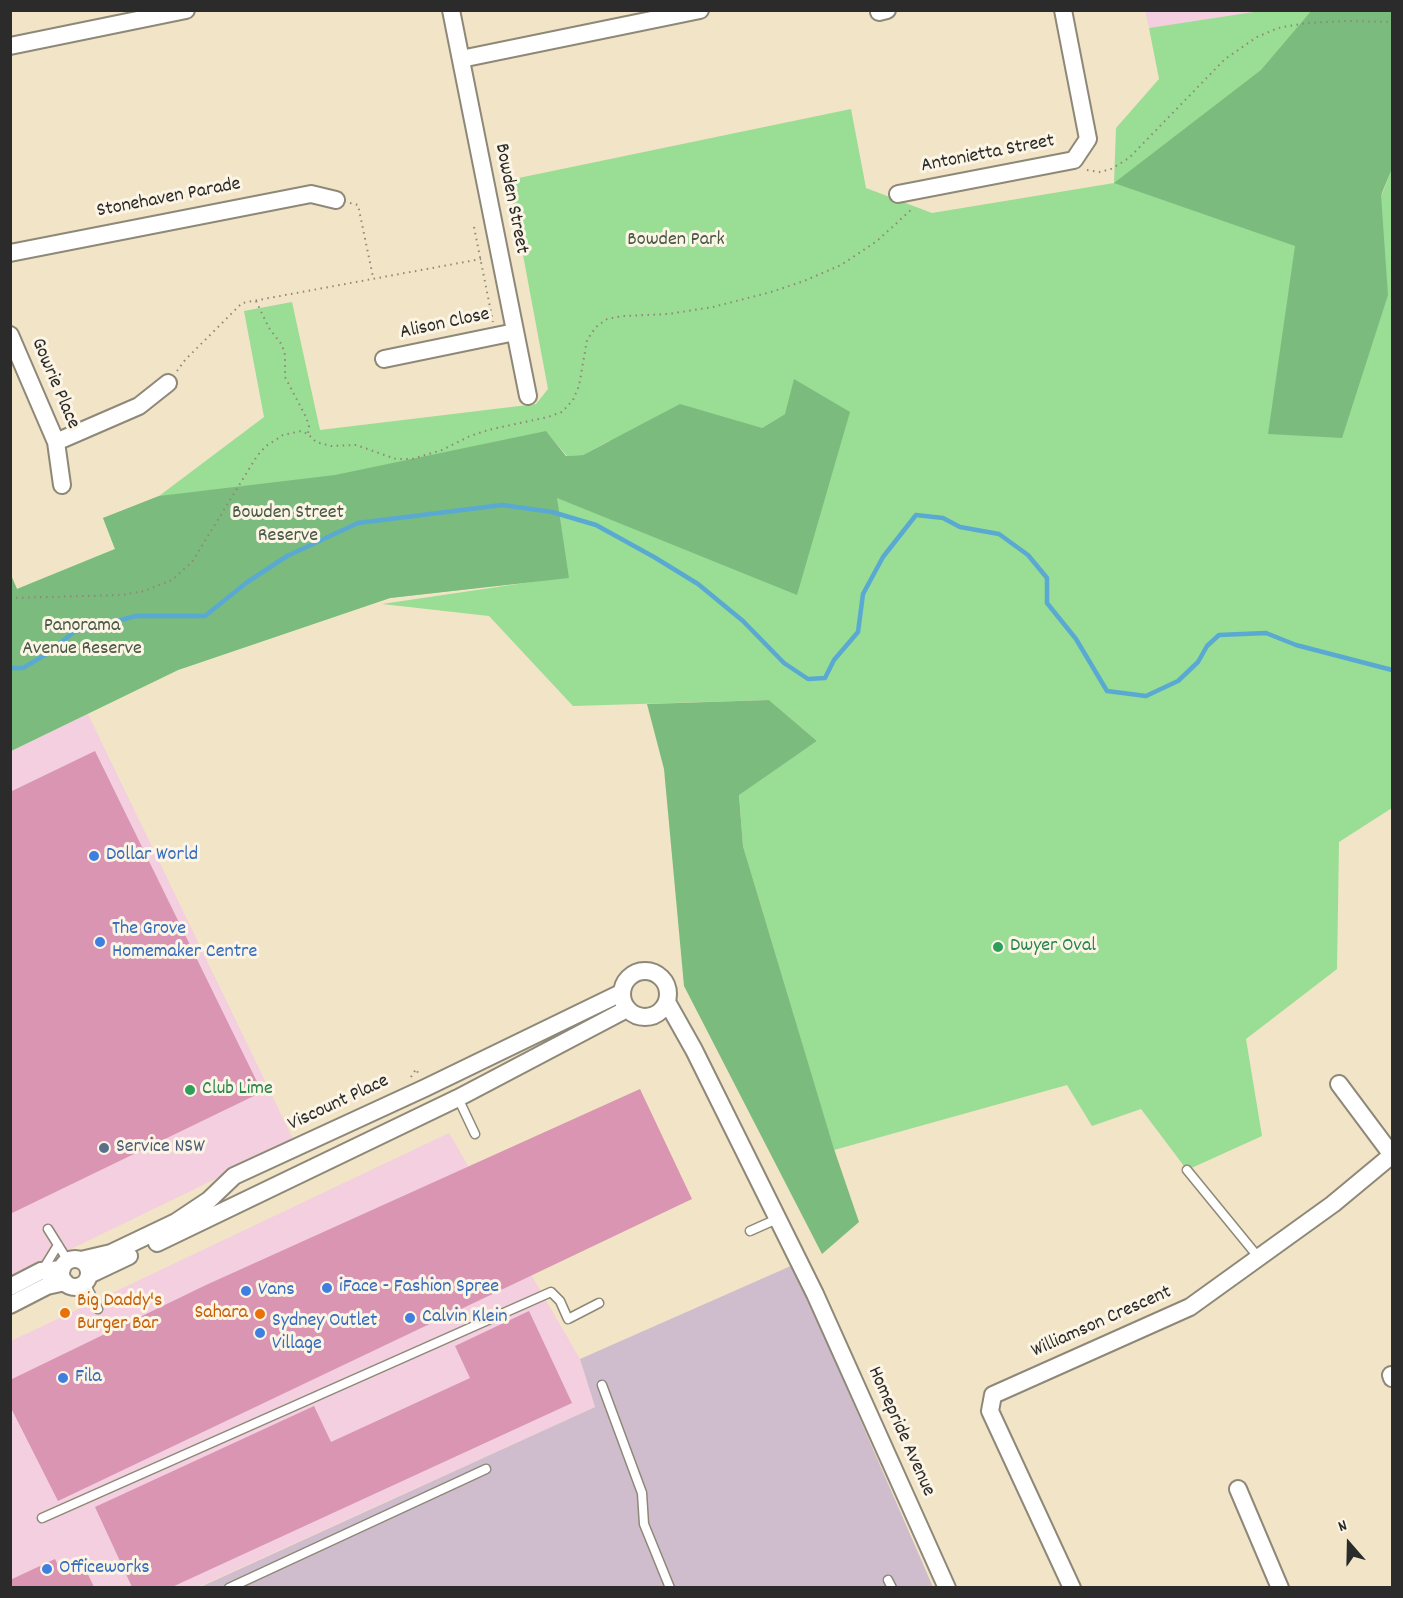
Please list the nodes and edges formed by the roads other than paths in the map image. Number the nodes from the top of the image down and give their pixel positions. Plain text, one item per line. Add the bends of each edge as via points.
1 (186, 10) edge
2 (451, 10) edge
3 (1062, 10) edge
4 (695, 11) edge
5 (10, 46) edge
6 (461, 59) junction
7 (898, 194) dead end
8 (336, 200) road end
9 (10, 253) edge
10 (515, 332) junction
11 (10, 336) edge
12 (384, 360) dead end
13 (168, 383) road end
14 (528, 396) dead end
15 (56, 442) junction
16 (62, 485) dead end
17 (621, 993) junction
18 (667, 1002) junction
19 (627, 1009) junction
20 (1339, 1084) dead end
21 (458, 1098) junction
22 (475, 1134) dead end
23 (1392, 1155) edge
24 (1187, 1170) dead end
25 (777, 1219) junction
26 (48, 1229) dead end
27 (750, 1232) dead end
28 (58, 1245) junction
29 (1259, 1258) junction
30 (41, 1272) junction
31 (75, 1272) junction
32 (10, 1287) edge
33 (599, 1303) dead end
34 (10, 1305) edge
35 (98, 1309) dead end
36 (602, 1385) dead end
37 (486, 1469) dead end
38 (1238, 1489) dead end
39 (42, 1518) dead end
40 (229, 1587) edge
41 (670, 1587) edge
42 (947, 1587) edge
43 (1072, 1587) edge
44 (1280, 1587) edge

1 - 5 street
2 - 6 street, Bowden Street
3 - 7 street, Antonietta Street via 1088,139 1074,160
4 - 6 street
6 - 10 street, Bowden Street
8 - 9 street, Stonehaven Parade via 311,194
10 - 12 street, Alison Close
10 - 14 street, Bowden Street
11 - 15 street, Gowrie Place
13 - 15 street via 139,406
15 - 16 street, Gowrie Place
17 - 18 street via 627,978 650,971 667,986
17 - 19 street
17 - 31 street, Viscount Place via 234,1176 209,1200 176,1222
18 - 19 street via 649,1017
18 - 25 street
19 - 21 street, Viscount Place
20 - 23 street
21 - 22 lane
21 - 31 street, Viscount Place
23 - 29 street, Williamson Crescent
24 - 29 lane
25 - 27 lane
25 - 42 street, Homepride Avenue via 815,1294
26 - 28 lane
28 - 30 lane
28 - 31 lane
29 - 43 street, Williamson Crescent via 1190,1307 993,1395 990,1411
30 - 31 street, Viscount Place
30 - 32 street, Viscount Place
31 - 34 street, Viscount Place
31 - 35 lane
33 - 39 lane via 568,1319 551,1292
36 - 41 lane via 642,1493 644,1524
37 - 40 lane
38 - 44 street

